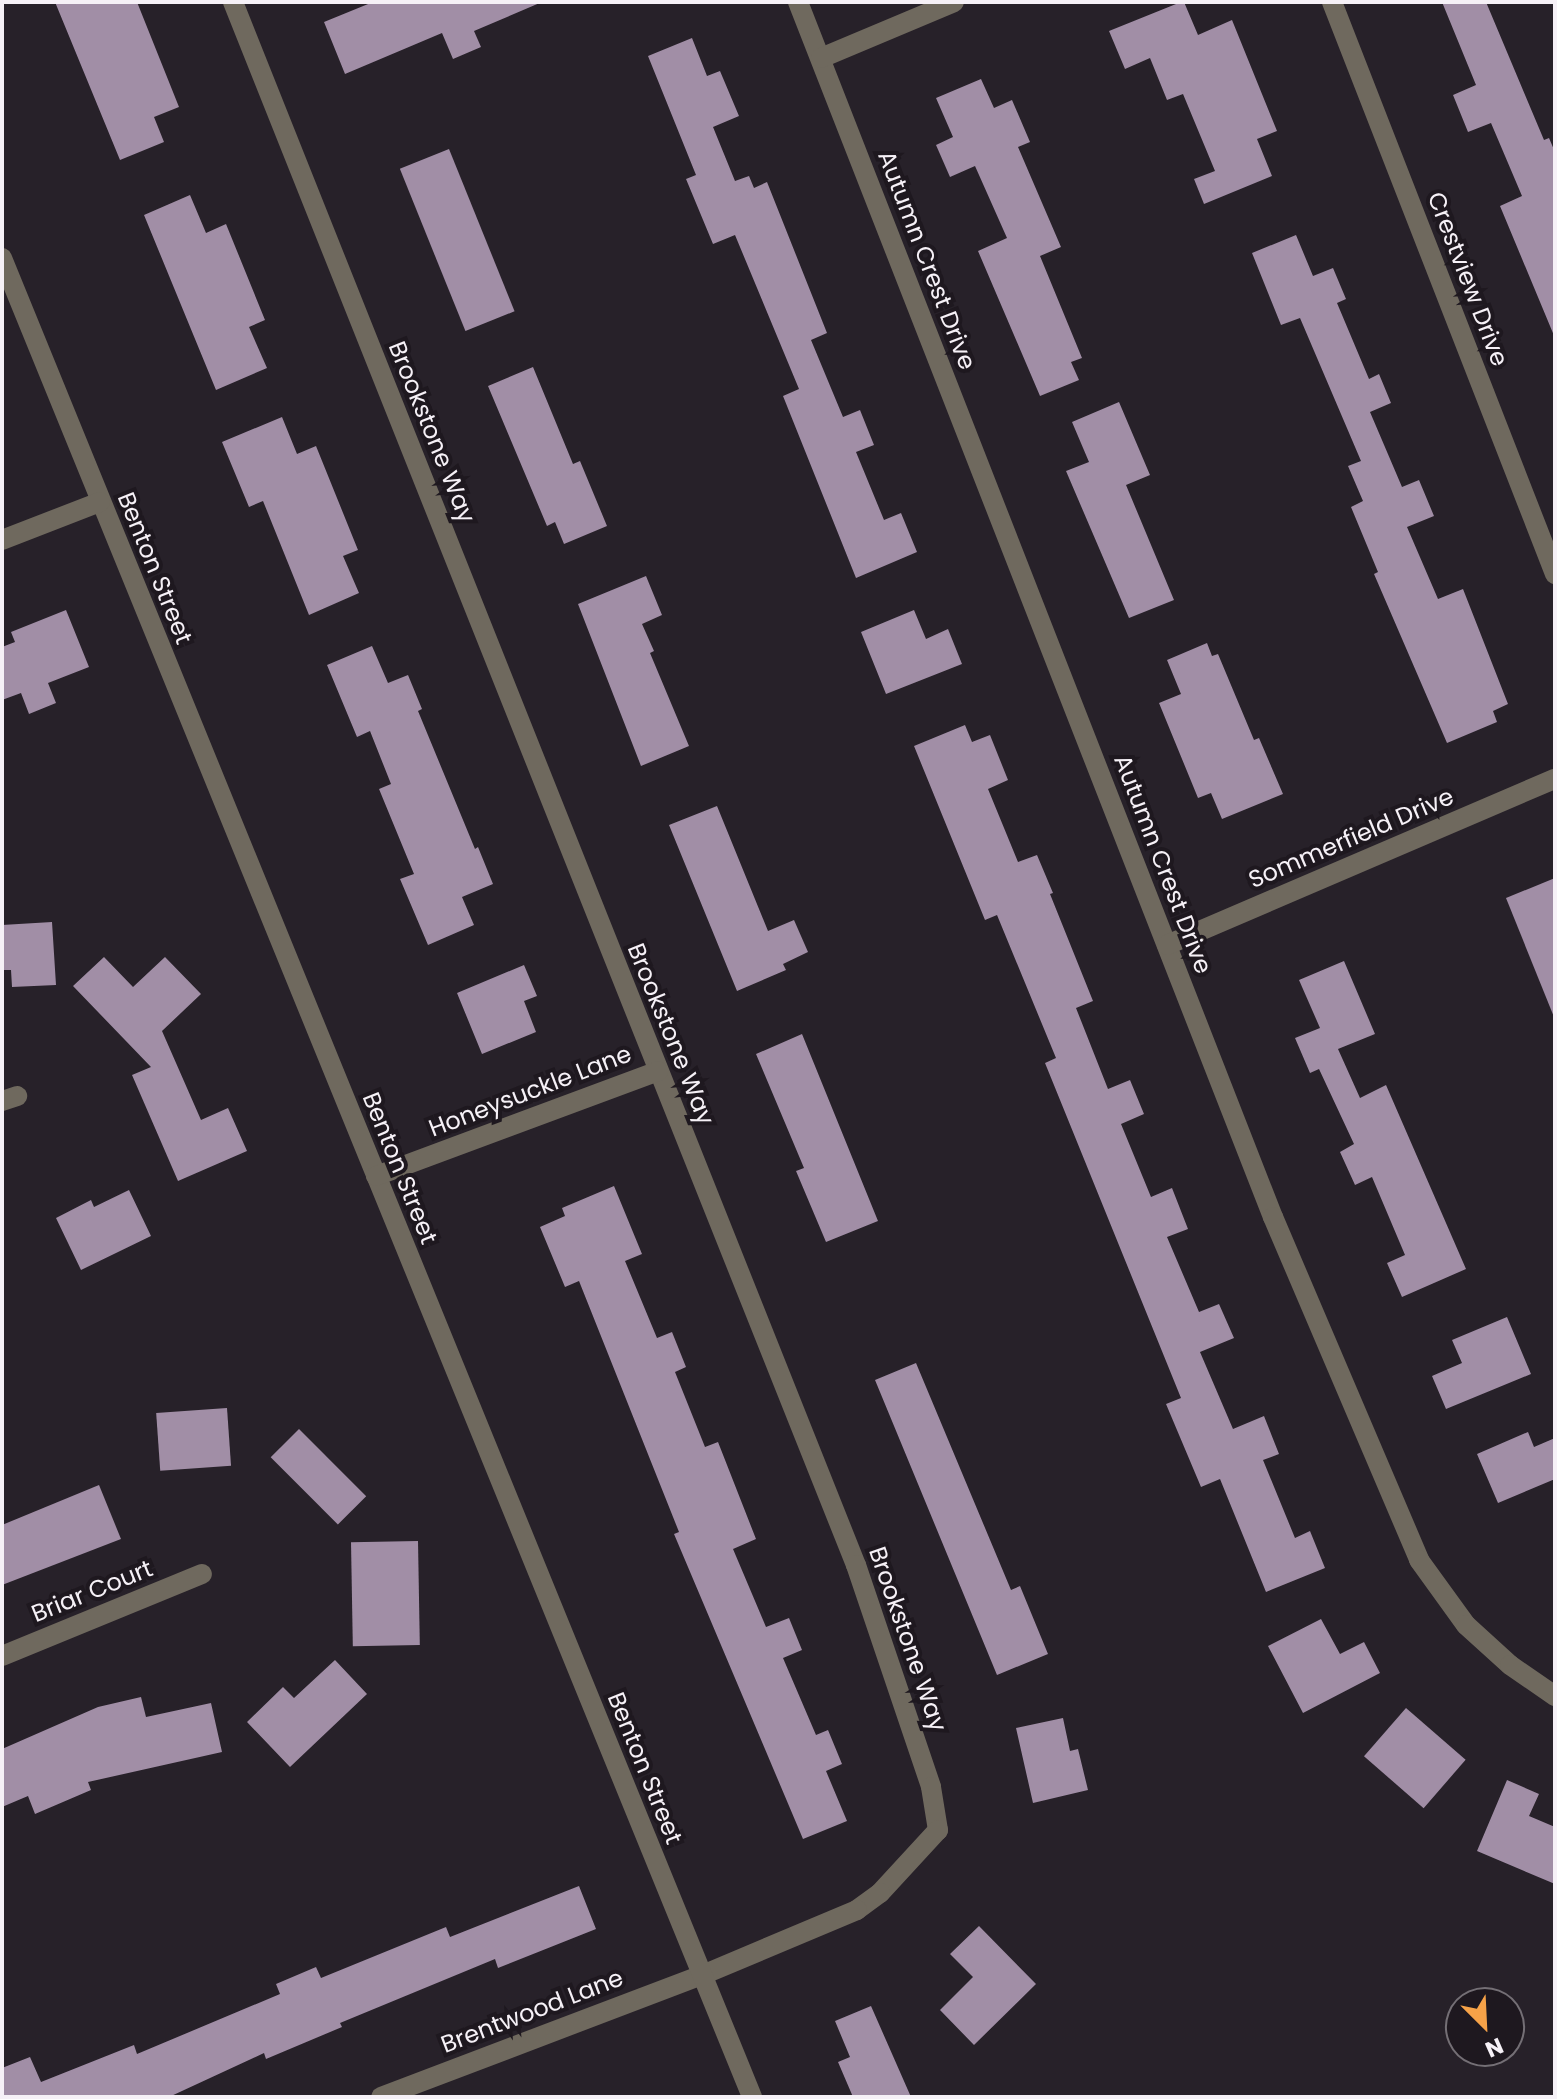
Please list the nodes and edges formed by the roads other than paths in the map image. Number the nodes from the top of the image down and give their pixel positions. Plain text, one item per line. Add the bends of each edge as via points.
1 (233, 2) edge
2 (798, 2) edge
3 (954, 2) edge
4 (1332, 2) edge
5 (821, 58) junction
6 (2, 258) edge
7 (100, 502) junction
8 (2, 540) edge
9 (1555, 574) edge
10 (1555, 779) edge
11 (1167, 945) junction
12 (658, 1071) junction
13 (376, 1176) junction
14 (202, 1574) dead end
15 (2, 1656) edge
16 (1555, 1696) edge
17 (702, 1975) junction
18 (381, 2097) edge
19 (752, 2097) edge

1 - 12 street, Brookstone Way
2 - 5 street, Autumn Crest Drive
3 - 5 street
4 - 9 street, Crestview Drive
5 - 11 street, Autumn Crest Drive
6 - 7 street, Benton Street
7 - 8 street
7 - 13 street, Benton Street
10 - 11 street, Sommerfield Drive
11 - 16 street, Autumn Crest Drive via 1273,1217 1419,1560 1466,1625
12 - 13 street, Honeysuckle Lane
12 - 17 street, Brookstone Way via 856,1565 931,1787 938,1830 880,1893 857,1910
13 - 17 street, Benton Street
14 - 15 street, Briar Court
17 - 18 street, Brentwood Lane
17 - 19 street, Benton Street

